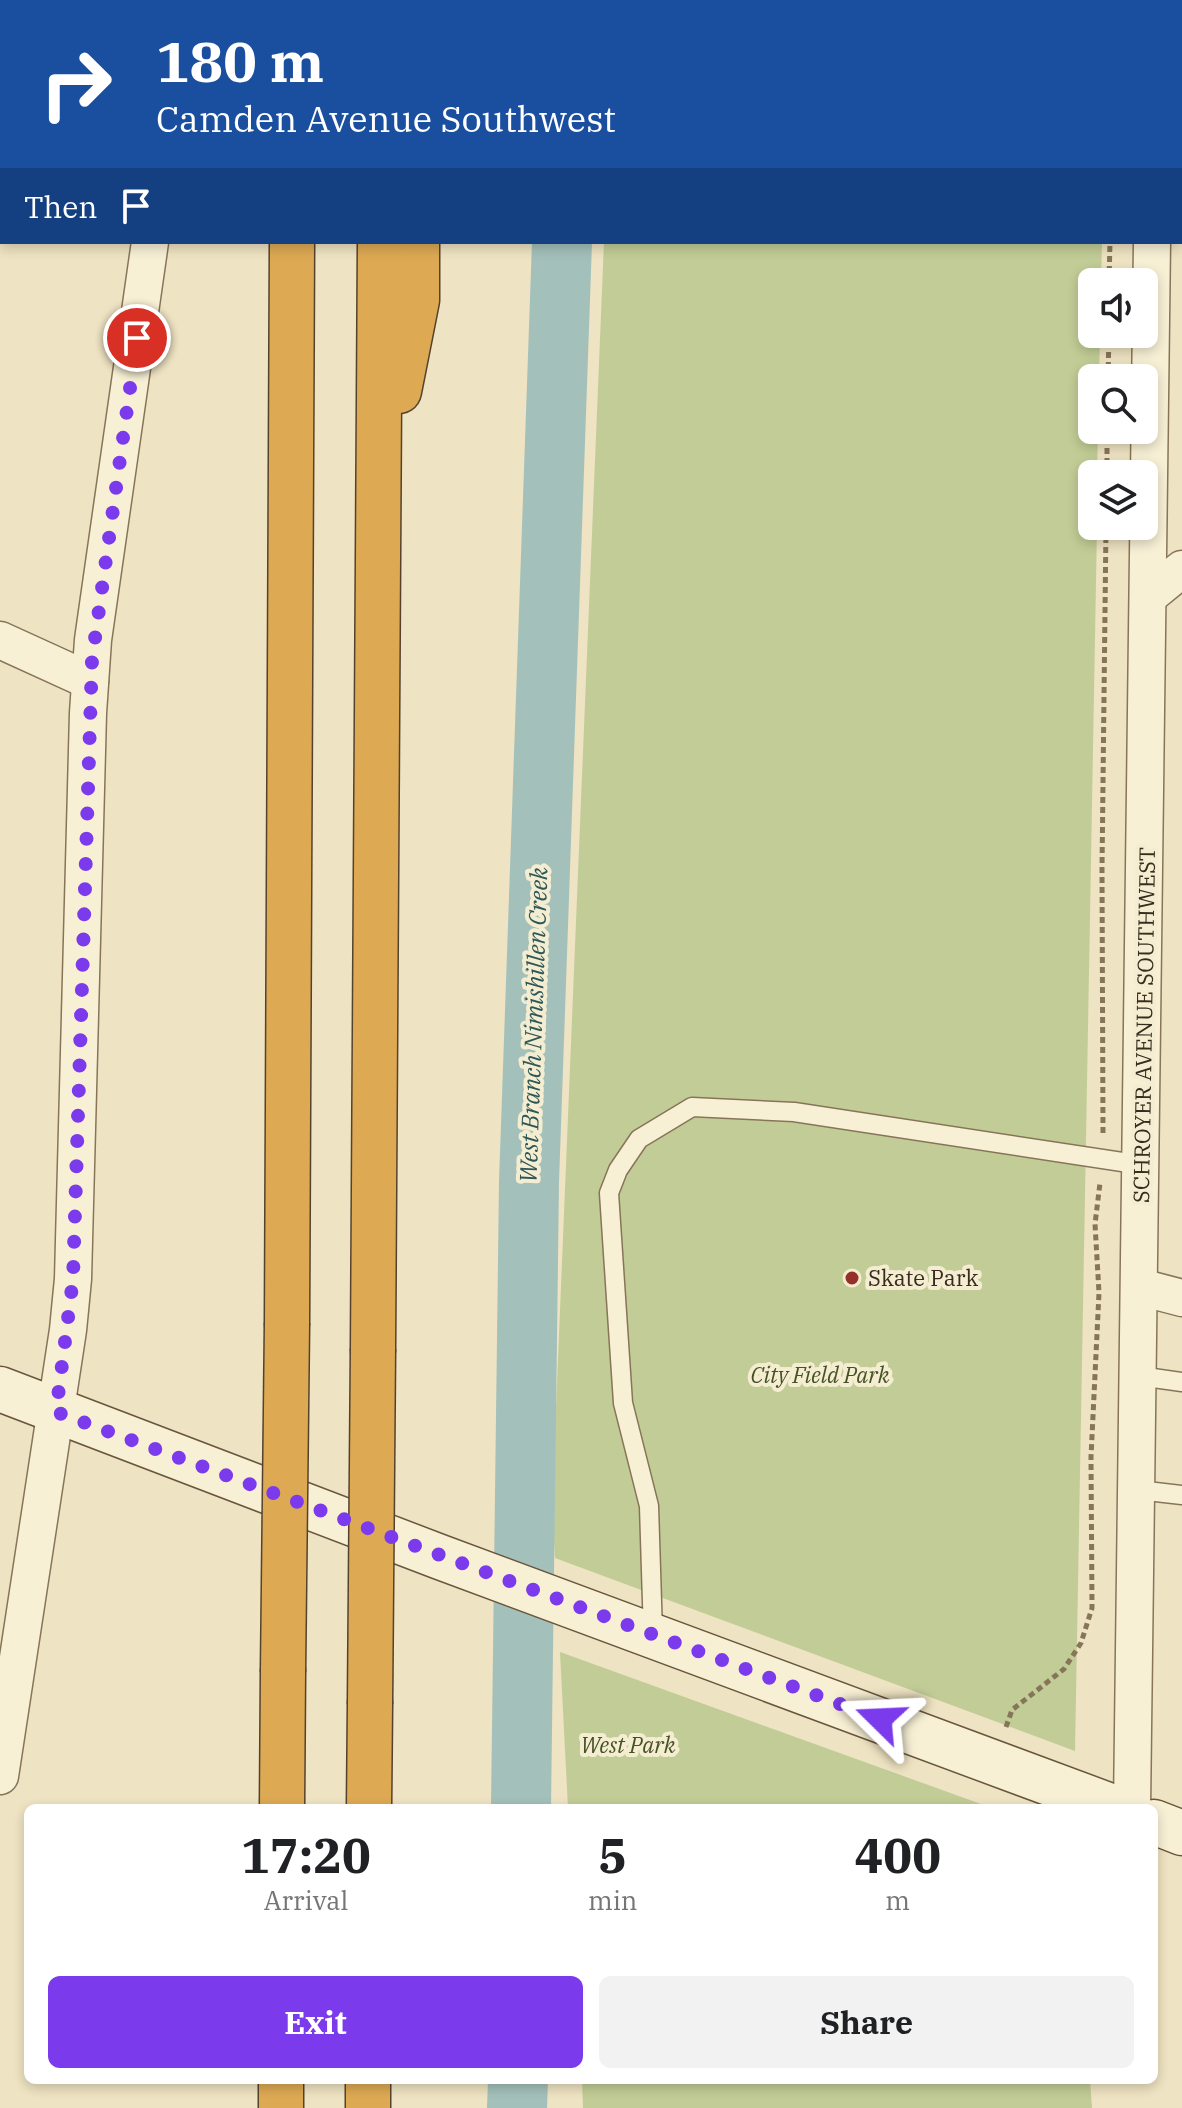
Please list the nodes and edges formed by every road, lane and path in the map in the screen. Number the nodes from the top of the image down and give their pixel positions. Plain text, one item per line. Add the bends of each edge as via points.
1 (150, 244) edge
2 (292, 244) edge
3 (380, 244) edge
4 (417, 244) edge
5 (1110, 244) edge
6 (1152, 244) edge
7 (1109, 268) edge
8 (379, 488) junction
9 (1182, 569) edge
10 (1149, 596) junction
11 (0, 640) edge
12 (90, 681) junction
13 (1142, 1165) junction
14 (1140, 1287) junction
15 (1182, 1298) edge
16 (1139, 1376) junction
17 (1182, 1382) edge
18 (0, 1389) edge
19 (56, 1412) junction
20 (1138, 1490) junction
21 (1182, 1495) edge
22 (653, 1634) junction
23 (0, 1776) edge
24 (282, 1804) edge
25 (369, 1804) edge
26 (1105, 1804) edge
27 (1132, 1804) edge
28 (1158, 1824) edge
29 (1182, 1833) edge
30 (281, 2084) edge
31 (368, 2084) edge
32 (281, 2108) edge
33 (368, 2108) edge

1 - 12 street
2 - 24 highway, bridge
3 - 8 highway
4 - 8 highway via 417,300
5 - 7 path
6 - 10 street, SCHROYER AVENUE SOUTHWEST
8 - 25 highway, bridge
9 - 10 street
10 - 13 street, SCHROYER AVENUE SOUTHWEST
11 - 12 street
12 - 19 street via 73,1279
13 - 14 street, SCHROYER AVENUE SOUTHWEST
13 - 22 lane via 794,1112 692,1107 639,1139 609,1193 623,1403 649,1506
14 - 15 street
14 - 16 street, SCHROYER AVENUE SOUTHWEST
16 - 17 lane
16 - 20 street, SCHROYER AVENUE SOUTHWEST
18 - 19 street
19 - 22 street
19 - 23 street
20 - 21 lane
20 - 27 street, SCHROYER AVENUE SOUTHWEST
22 - 26 street
28 - 29 street
30 - 32 highway
31 - 33 highway

